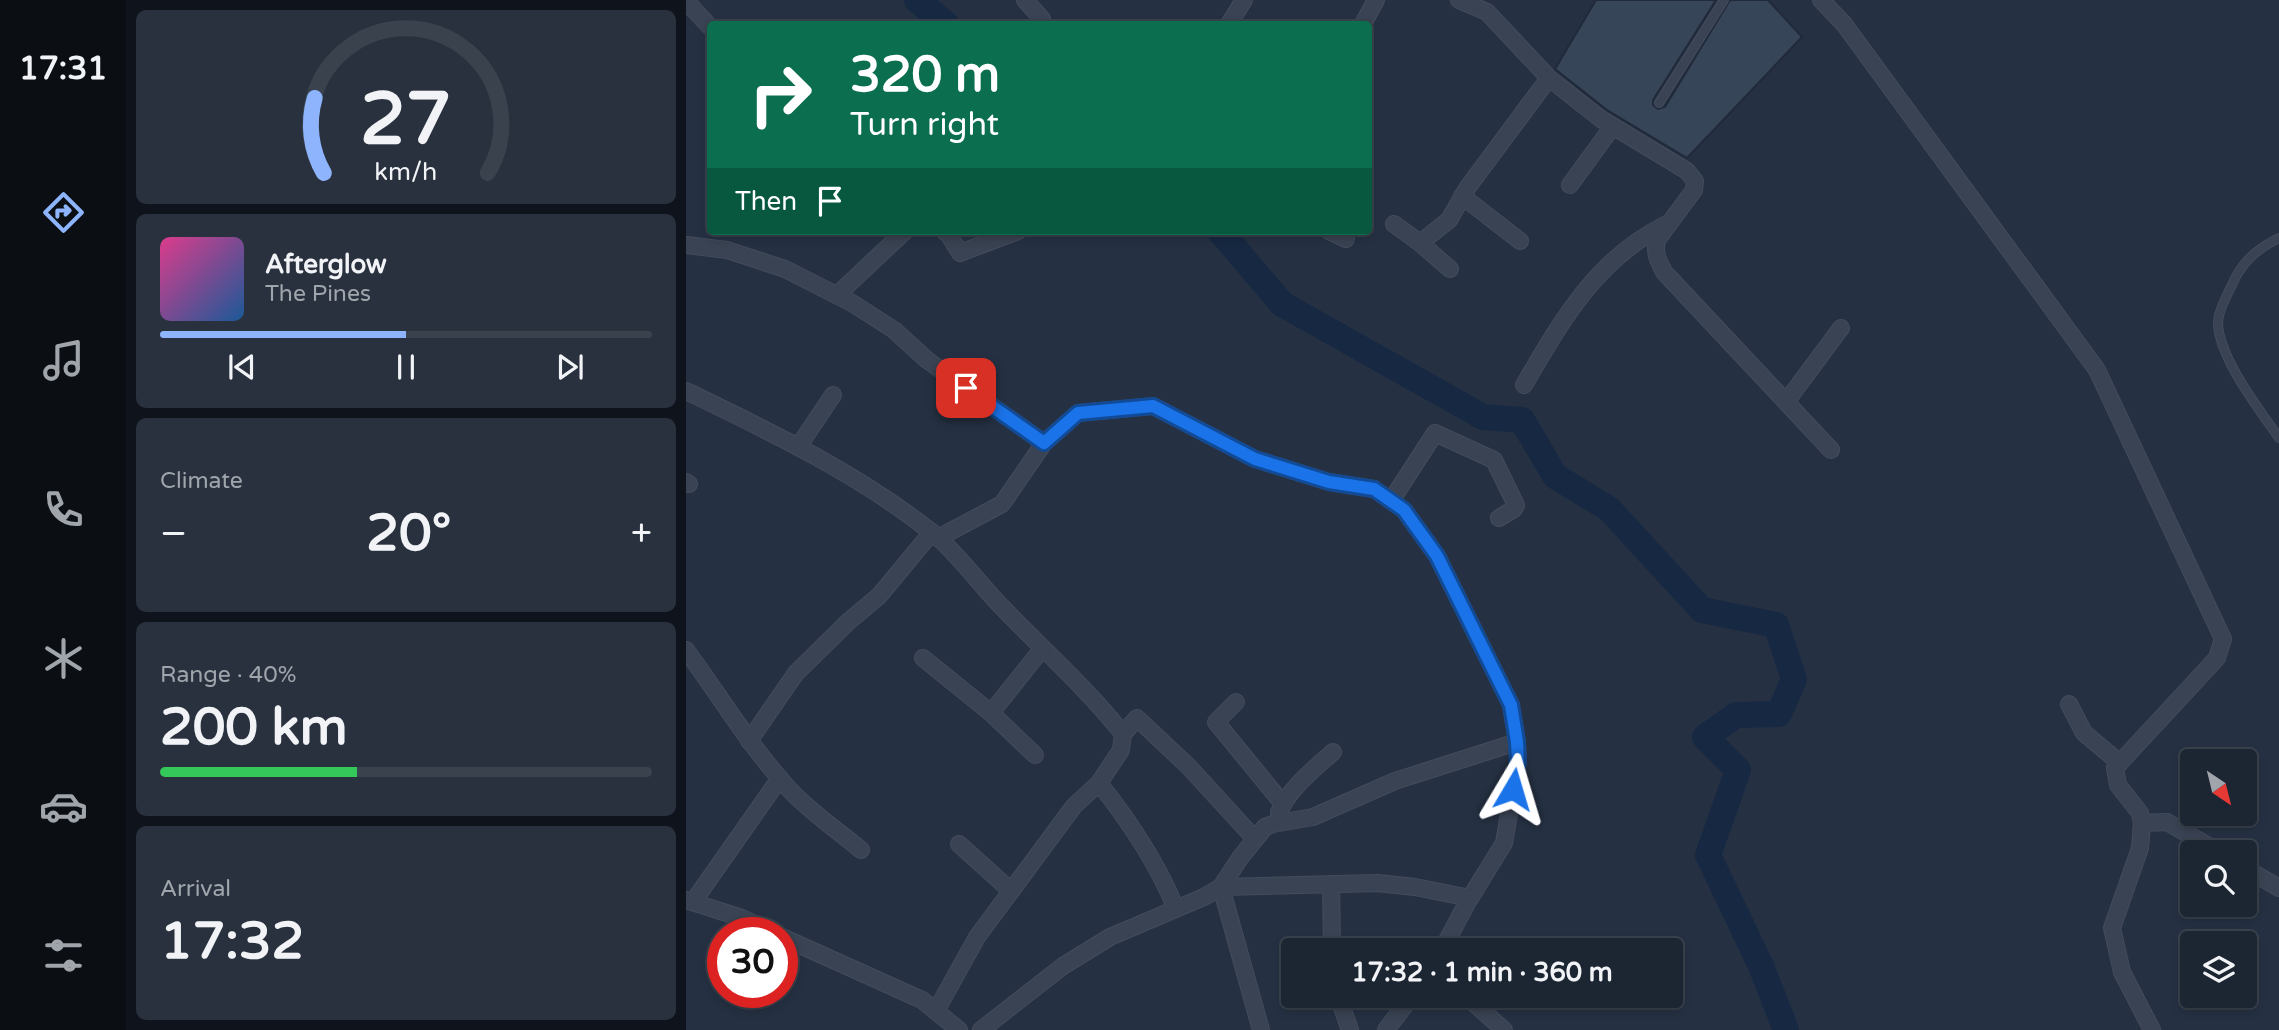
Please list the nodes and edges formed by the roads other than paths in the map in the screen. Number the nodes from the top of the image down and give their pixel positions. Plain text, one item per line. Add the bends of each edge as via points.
1 (1025, 0) edge
2 (1244, 0) edge
3 (1376, 0) edge
4 (1460, 0) edge
5 (1724, 0) edge
6 (1821, 0) edge
7 (686, 1) edge
8 (1042, 19) dead end
9 (1231, 21) edge
10 (1365, 21) edge
11 (707, 24) edge
12 (1549, 78) junction
13 (1659, 103) dead end
14 (1613, 126) junction
15 (1570, 185) dead end
16 (1462, 196) junction
17 (1669, 223) junction
18 (1394, 224) dead end
19 (901, 235) edge
20 (949, 235) edge
21 (1007, 235) edge
22 (1338, 235) edge
23 (2279, 238) edge
24 (1346, 239) dead end
25 (1520, 241) dead end
26 (1420, 243) junction
27 (686, 245) edge
28 (1450, 269) dead end
29 (837, 295) junction
30 (1841, 328) dead end
31 (1524, 385) dead end
32 (686, 391) edge
33 (833, 395) dead end
34 (1786, 402) junction
35 (2279, 438) edge
36 (1044, 443) junction
37 (798, 447) junction
38 (1831, 450) dead end
39 (1391, 501) junction
40 (1499, 518) dead end
41 (935, 535) junction
42 (1042, 649) junction
43 (686, 650) edge
44 (923, 658) dead end
45 (1236, 702) dead end
46 (2069, 705) dead end
47 (991, 713) junction
48 (1123, 734) junction
49 (749, 741) junction
50 (1517, 742) junction
51 (1333, 751) dead end
52 (1035, 755) dead end
53 (2120, 763) junction
54 (780, 778) junction
55 (1100, 783) junction
56 (1283, 804) junction
57 (2142, 823) junction
58 (1273, 824) junction
59 (1255, 839) junction
60 (2198, 840) edge
61 (959, 844) dead end
62 (861, 850) dead end
63 (2257, 875) edge
64 (1331, 884) junction
65 (1221, 887) junction
66 (2279, 888) edge
67 (1012, 891) junction
68 (1469, 898) junction
69 (689, 901) edge
70 (1176, 909) junction
71 (736, 917) edge
72 (1332, 938) edge
73 (1449, 938) edge
74 (798, 944) edge
75 (1342, 1008) edge
76 (1403, 1008) edge
77 (1479, 1008) edge
78 (936, 1011) junction
79 (959, 1030) edge
80 (981, 1030) edge
81 (1261, 1030) edge
82 (1350, 1030) edge
83 (1386, 1030) edge
84 (1504, 1030) edge
85 (2152, 1030) edge

1 - 8 street
2 - 9 street
3 - 10 street
4 - 12 street via 1487,12
5 - 13 lane
6 - 53 street via 1844,24 2097,370 2222,639 2217,658
7 - 11 street
12 - 14 street
12 - 16 street
14 - 15 street
14 - 17 street via 1687,171 1695,181 1694,190
16 - 25 street
16 - 26 street via 1449,220
17 - 31 street via 1650,232 1602,270 1566,314
17 - 34 street via 1655,248 1664,272
18 - 26 street
19 - 29 street
20 - 21 street via 960,253
22 - 24 street
23 - 35 lane via 2239,268 2218,321 2235,374
26 - 28 street
27 - 29 street via 727,250 785,269
29 - 36 street via 894,330 927,360
30 - 34 street
32 - 37 street
33 - 37 street
34 - 38 street
36 - 39 street via 1078,413 1153,406 1255,459 1329,482 1374,489
36 - 41 street via 1002,504
37 - 41 street
39 - 40 street via 1435,433 1494,460 1516,505
39 - 50 street via 1404,510 1437,556 1511,705
41 - 42 street
41 - 49 street via 879,596 796,673
42 - 47 street
42 - 48 street
43 - 49 street
44 - 47 street
45 - 56 street via 1216,722
46 - 53 street via 2084,733
47 - 52 street
48 - 55 street via 1121,750
48 - 59 street via 1137,718
49 - 54 street
50 - 58 street via 1395,781 1312,817
50 - 68 street via 1518,762 1504,843
51 - 56 street
53 - 57 street via 2115,768 2116,779
54 - 62 street
54 - 69 street
55 - 67 street via 1074,806
55 - 70 street via 1157,867
56 - 58 street
57 - 60 street via 2167,822
57 - 85 street via 2140,848 2112,928 2122,972
58 - 59 street
59 - 65 street
61 - 67 street
63 - 66 street
64 - 65 street
64 - 68 street via 1378,883
64 - 72 street
65 - 70 street
65 - 81 street
67 - 78 street via 977,937
68 - 73 street
69 - 71 street
70 - 80 street via 1098,944
74 - 78 street via 912,995
75 - 82 street
76 - 83 street
77 - 84 street
78 - 79 street

